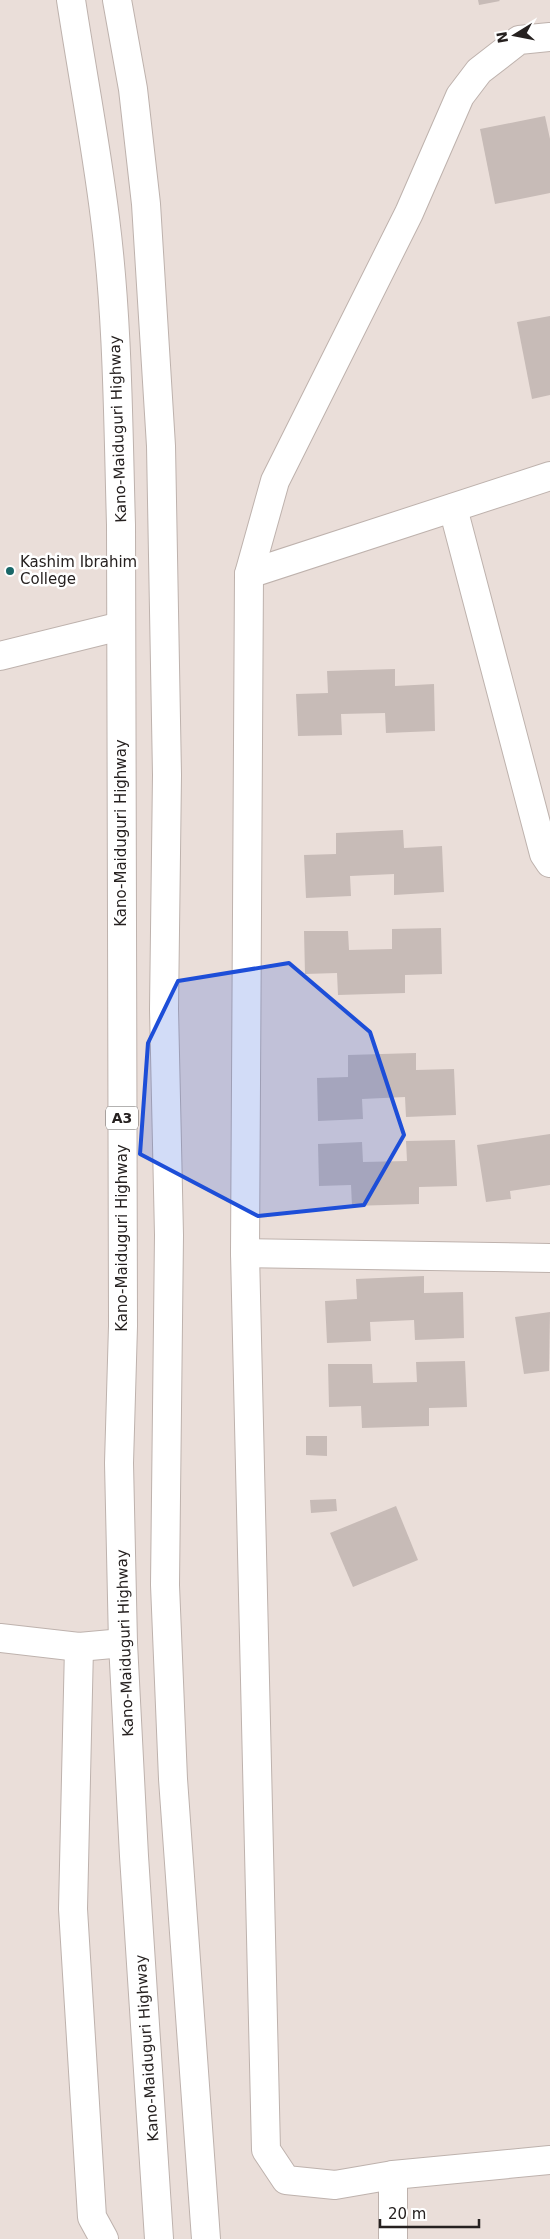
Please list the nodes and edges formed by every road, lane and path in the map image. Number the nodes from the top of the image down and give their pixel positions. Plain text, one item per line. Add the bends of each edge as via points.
1 (71, 0) edge
2 (117, 0) edge
3 (550, 37) edge
4 (550, 476) edge
5 (453, 508) junction
6 (248, 574) junction
7 (121, 626) junction
8 (0, 656) edge
9 (550, 863) edge
10 (245, 1253) junction
11 (550, 1258) edge
12 (0, 1638) edge
13 (123, 1643) junction
14 (79, 1647) junction
15 (550, 2160) edge
16 (393, 2175) junction
17 (104, 2239) edge
18 (159, 2239) edge
19 (206, 2239) edge
20 (393, 2239) edge

1 - 7 main road, Kano-Maiduguri Highway / A3 via 105,218 115,320
2 - 19 main road via 134,89 146,204 161,446 168,775 164,1009 170,1235 165,1585 173,1779
3 - 6 main road via 519,40 479,71 460,96 408,213 275,481
4 - 5 main road
5 - 6 main road
5 - 9 main road via 544,854
6 - 10 main road
7 - 8 main road
7 - 13 main road, Kano-Maiduguri Highway / A3 via 122,1326 119,1463
10 - 11 main road
10 - 16 main road via 266,2150 286,2180 335,2185
12 - 14 main road
13 - 14 main road
13 - 18 main road, Kano-Maiduguri Highway / A3
14 - 17 main road via 73,1909 92,2217
15 - 16 main road
16 - 20 main road

